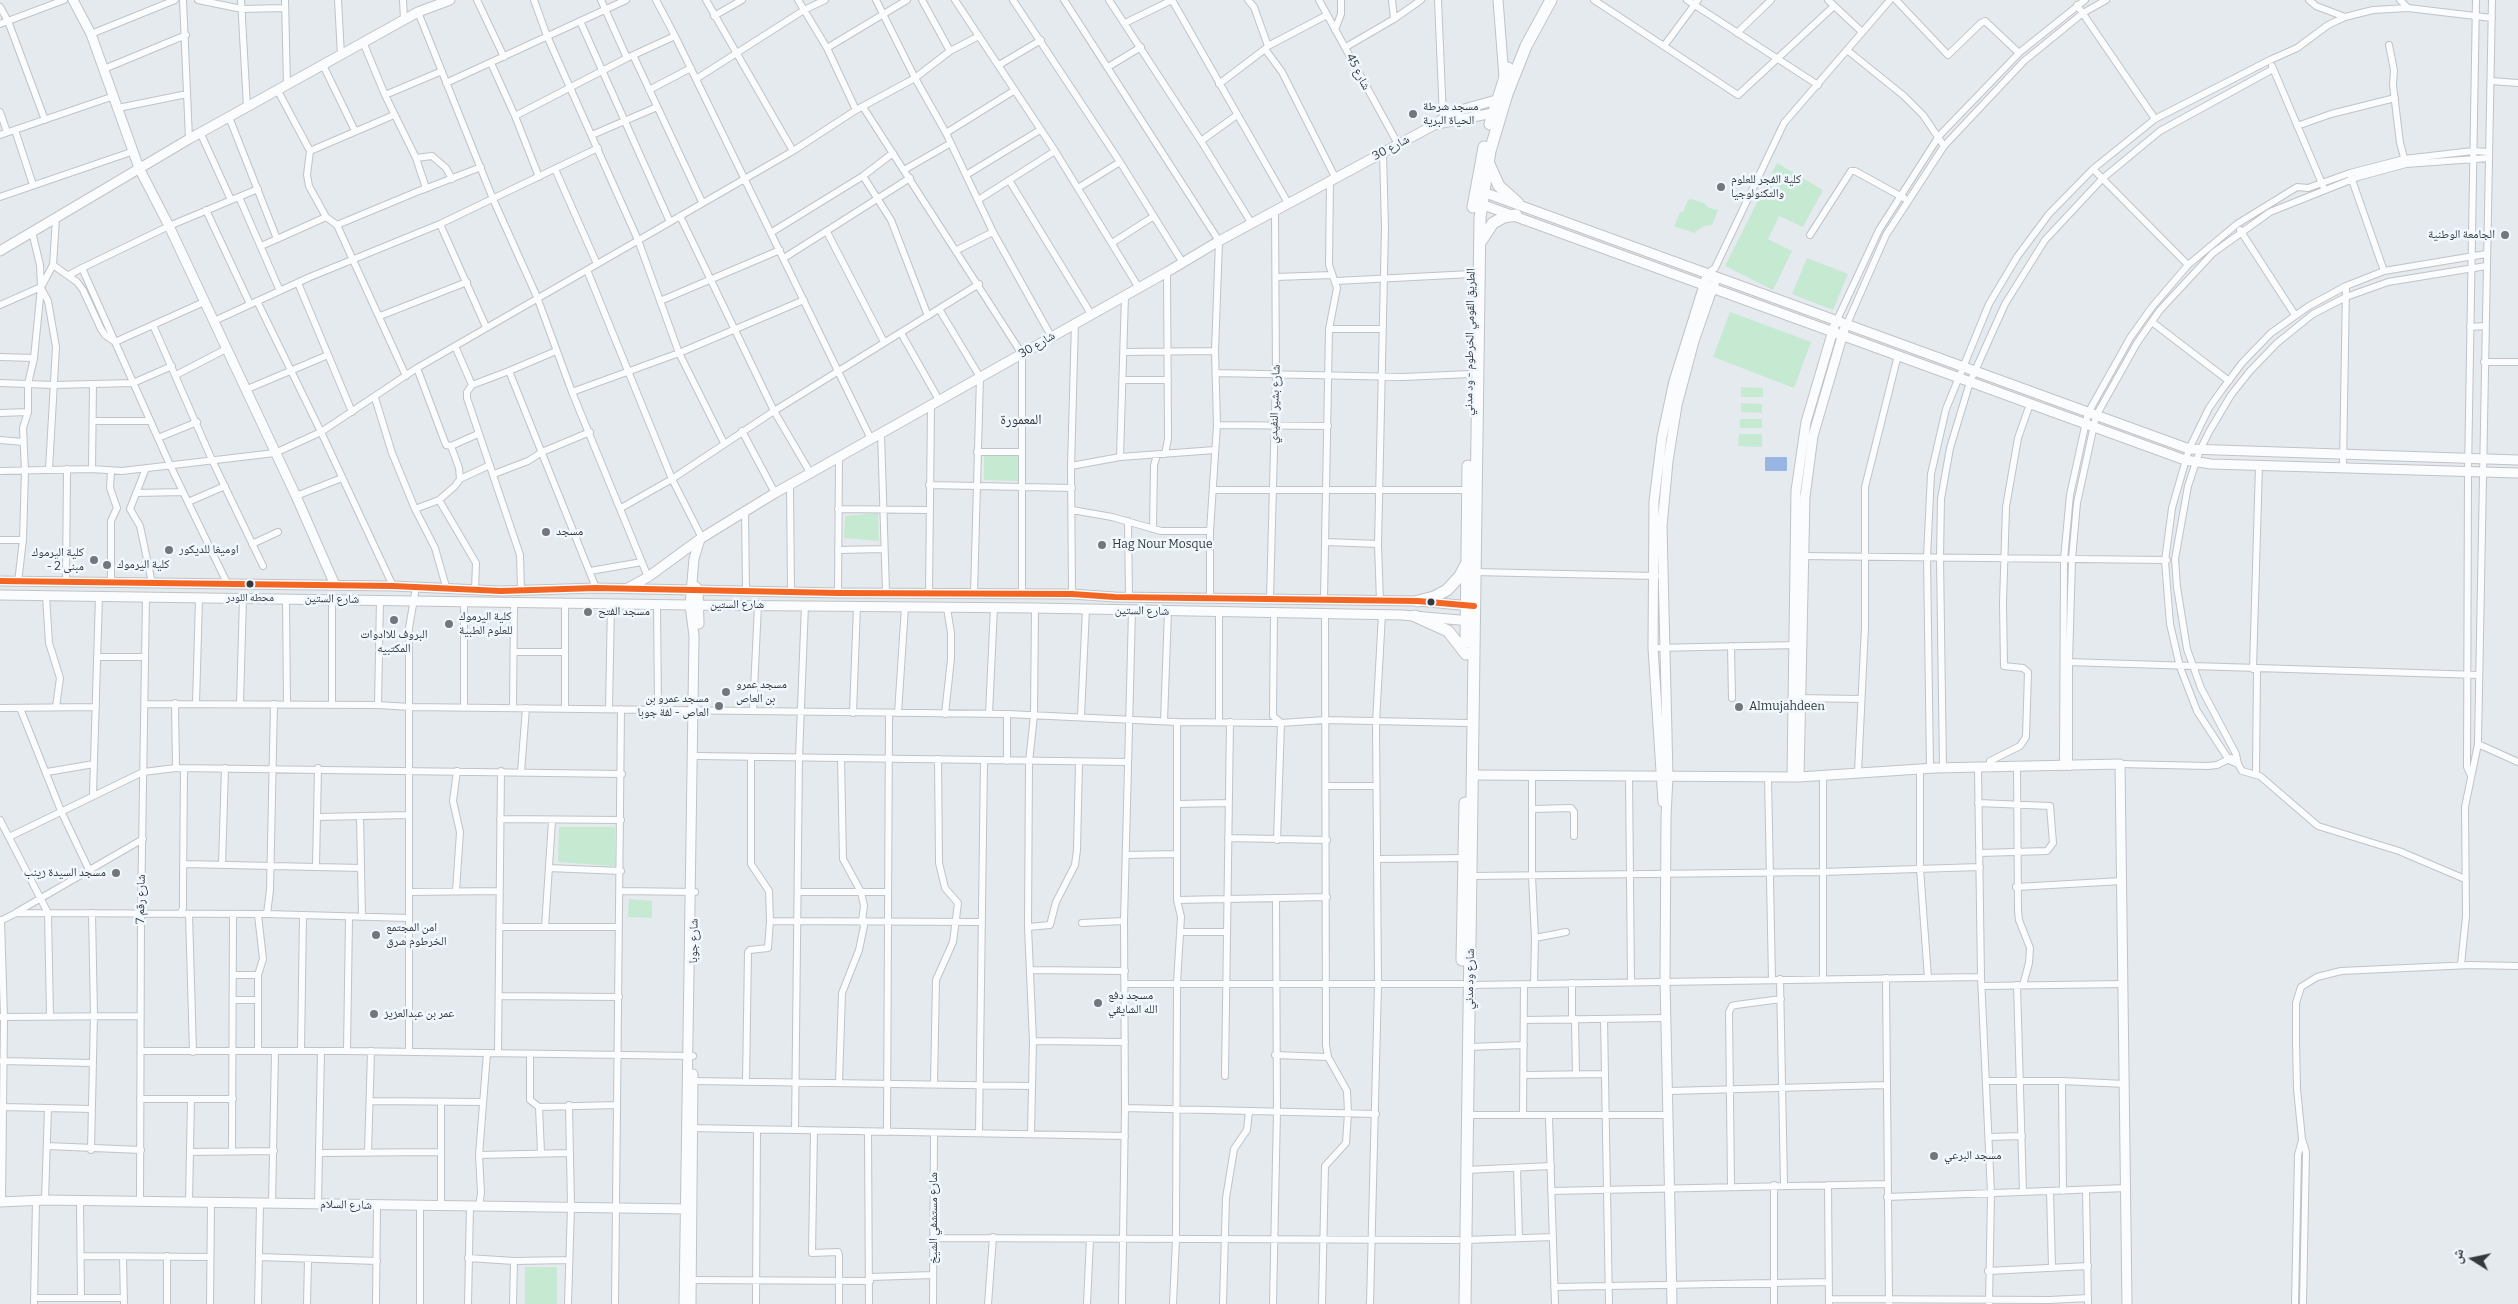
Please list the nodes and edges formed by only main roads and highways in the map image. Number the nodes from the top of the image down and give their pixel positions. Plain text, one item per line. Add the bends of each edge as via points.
1 (1543, 0) edge
2 (1551, 0) edge
3 (1488, 162) junction
4 (1479, 247) junction
5 (1467, 562) junction
6 (1418, 601) road end
7 (1470, 606) junction
8 (1415, 616) road end
9 (1470, 654) junction
10 (1466, 985) junction
11 (1462, 1240) junction
12 (1457, 1304) edge
13 (1465, 1304) edge

1 - 5 highway, الطريق القومي الخرطوم - ود مدني via 1527,28 1496,100 1474,198
2 - 3 highway, الطريق القومي الخرطوم - ود مدني via 1512,79
3 - 4 highway, الطريق القومي الخرطوم - ود مدني via 1481,204
3 - 4 highway via 1499,186 1517,209 1493,223
4 - 7 highway, الطريق القومي الخرطوم - ود مدني via 1474,572
5 - 6 highway via 1447,590
5 - 7 highway, الطريق القومي الخرطوم - ود مدني
7 - 9 highway, الطريق القومي الخرطوم - ود مدني
8 - 9 highway via 1448,631
9 - 10 highway, شارع ود مدني via 1472,876
9 - 10 highway, شارع ود مدني via 1466,696 1464,858
10 - 11 highway, شارع ود مدني
10 - 11 highway, شارع ود مدني via 1467,1115
11 - 12 highway, شارع ود مدني
11 - 13 highway, شارع ود مدني

